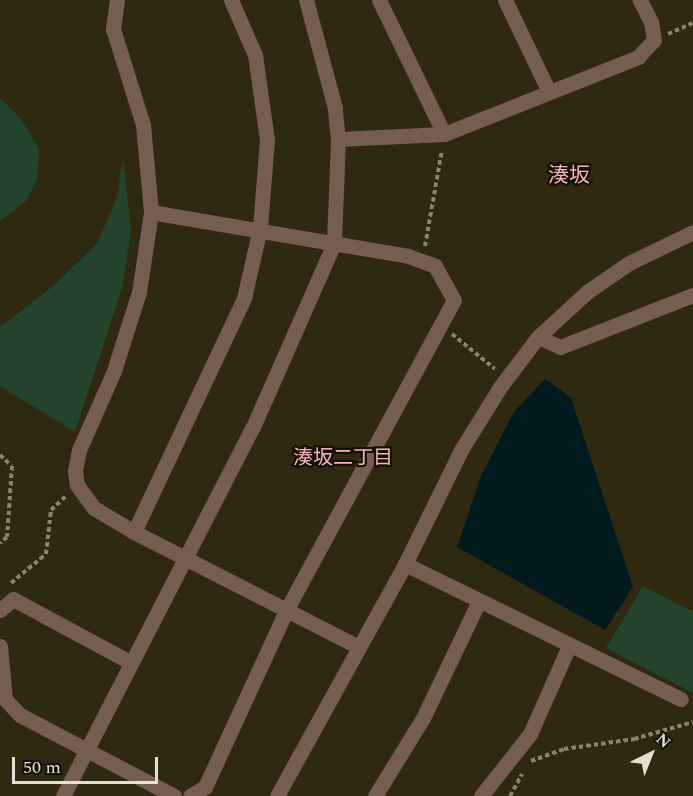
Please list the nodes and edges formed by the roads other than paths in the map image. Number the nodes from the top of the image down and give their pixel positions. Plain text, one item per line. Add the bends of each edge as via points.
1 (117, 0) edge
2 (231, 0) edge
3 (306, 0) edge
4 (379, 0) edge
5 (506, 0) edge
6 (640, 0) edge
7 (549, 92) junction
8 (444, 134) junction
9 (338, 139) junction
10 (151, 212) junction
11 (260, 228) junction
12 (693, 232) edge
13 (333, 243) junction
14 (693, 295) edge
15 (538, 337) junction
16 (134, 532) junction
17 (182, 557) junction
18 (405, 564) junction
19 (479, 601) junction
20 (0, 610) edge
21 (286, 611) junction
22 (0, 646) edge
23 (357, 646) junction
24 (569, 646) junction
25 (130, 662) junction
26 (681, 699) dead end
27 (86, 749) junction
28 (63, 796) edge
29 (174, 796) edge
30 (190, 796) edge
31 (277, 796) edge
32 (375, 796) edge
33 (481, 796) edge

1 - 10 street via 113,29 143,125
2 - 11 street via 255,55 267,140
3 - 9 street via 332,96
4 - 8 street
5 - 7 street
6 - 7 street via 651,22 654,40 638,57
7 - 8 street
8 - 9 street
9 - 13 street
10 - 11 street
10 - 16 street via 139,292 114,371 79,450 75,471 77,485 94,508
11 - 13 street
11 - 16 street via 244,298
12 - 15 street via 629,263 587,292
13 - 17 street via 253,427
13 - 21 street via 435,266 454,300
14 - 15 street via 560,347
15 - 18 street via 461,450
16 - 17 street
17 - 21 street
17 - 25 street
18 - 19 street
18 - 23 street
19 - 24 street
19 - 32 street via 423,718
20 - 25 street via 13,599
21 - 23 street
21 - 30 street via 205,787
22 - 27 street via 6,699 20,716
23 - 31 street
24 - 26 street
24 - 33 street via 530,734
25 - 27 street
27 - 28 street
27 - 29 street

